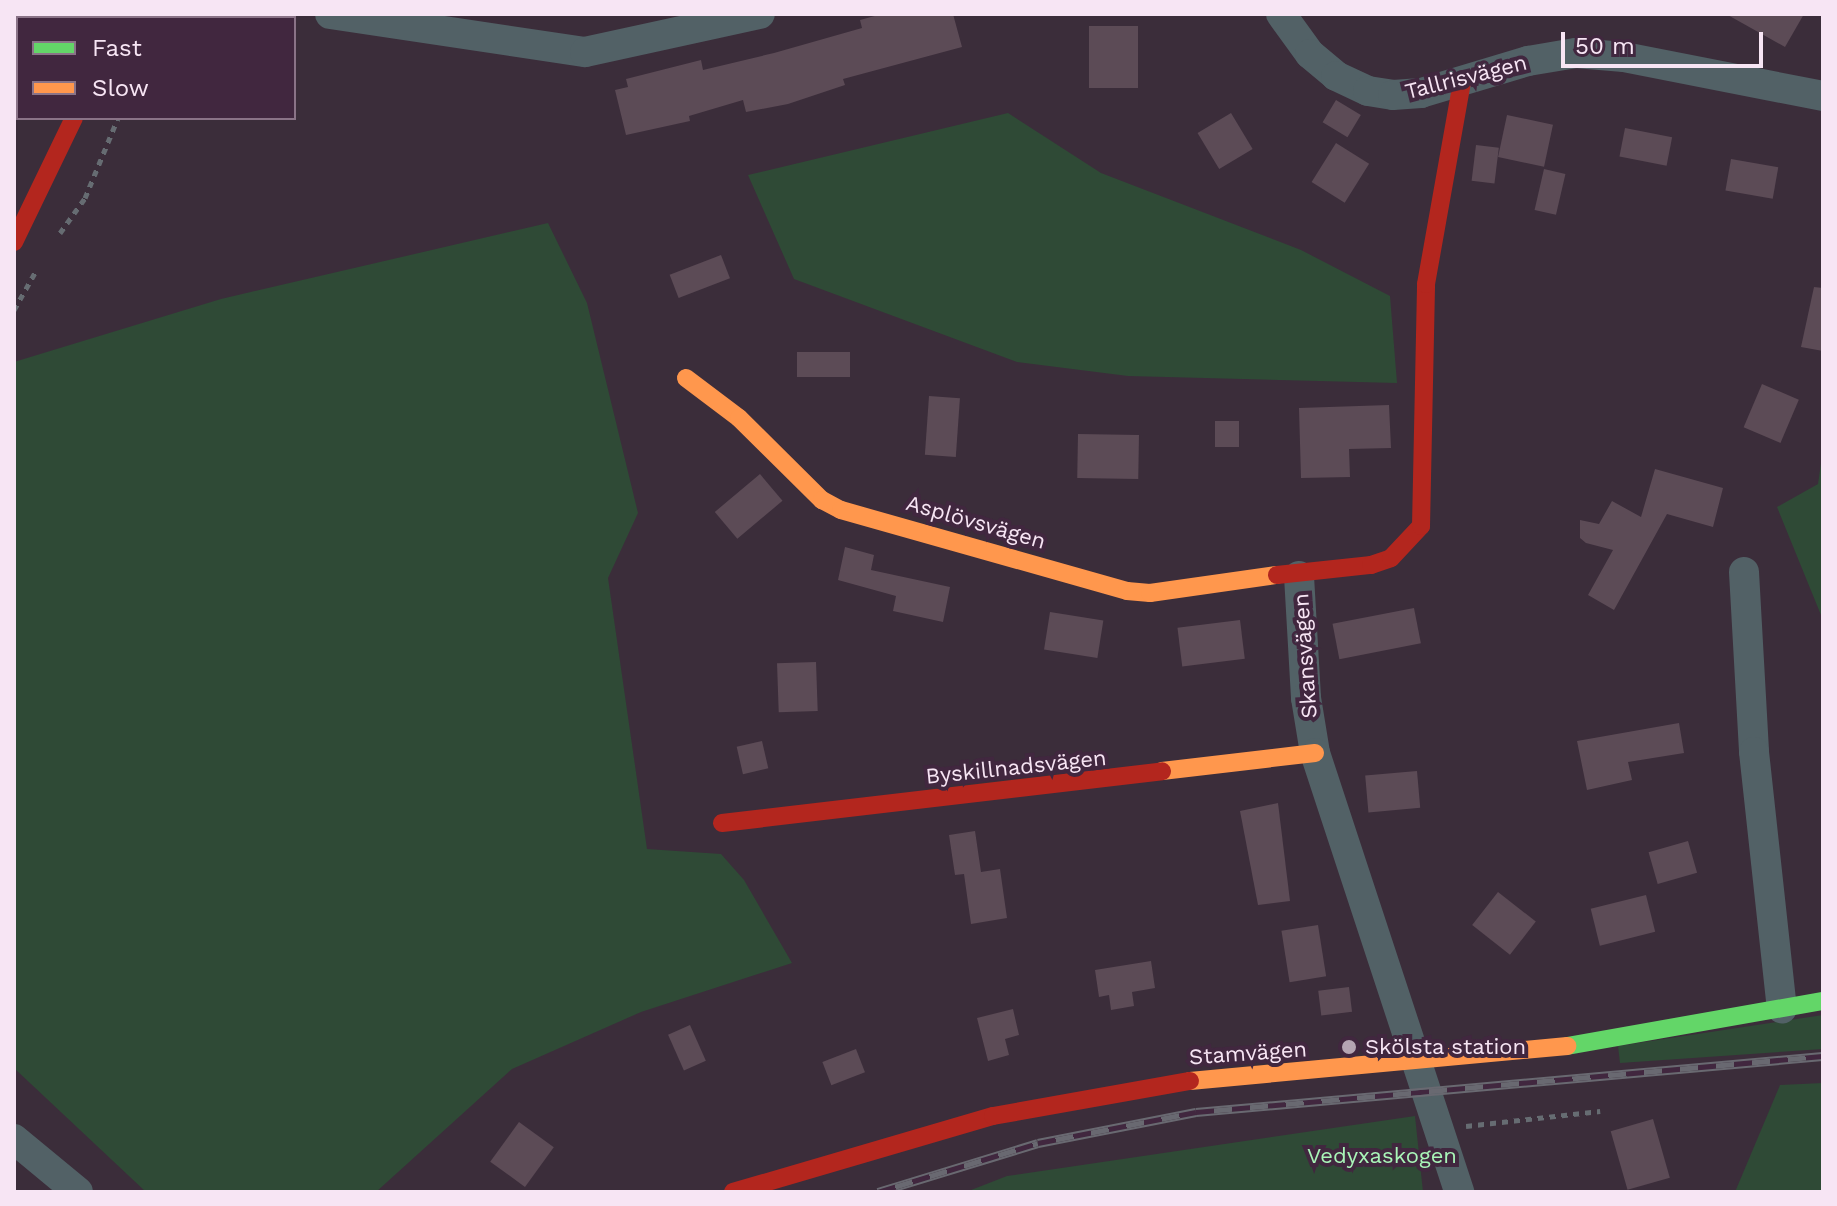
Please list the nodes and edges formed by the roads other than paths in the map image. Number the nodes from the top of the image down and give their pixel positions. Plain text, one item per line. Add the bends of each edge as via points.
1 (330, 14) edge
2 (760, 14) edge
3 (1281, 14) edge
4 (1462, 81) junction
5 (1823, 96) edge
6 (73, 120) edge
7 (14, 242) edge
8 (686, 378) dead end
9 (1744, 572) dead end
10 (1299, 576) junction
11 (1315, 753) junction
12 (722, 823) dead end
13 (1823, 1001) edge
14 (1782, 1008) junction
15 (1421, 1064) junction
16 (14, 1139) edge
17 (78, 1192) edge
18 (733, 1192) edge
19 (1459, 1192) edge

1 - 2 street via 585,52
3 - 4 street, Tallrisvägen via 1310,54 1336,76 1368,91 1421,93
4 - 5 street, Tallrisvägen via 1576,53
4 - 10 street, Skansvägen via 1426,284 1421,526 1391,558
6 - 7 street
8 - 10 street, Asplövsvägen via 739,418 822,500 841,510 1127,591 1150,593 1261,574
9 - 14 street via 1754,752
10 - 11 street, Skansvägen
11 - 12 street, Byskillnadsvägen
11 - 15 street, Skansvägen
13 - 14 street, Stamvägen
14 - 15 street, Stamvägen via 1556,1048
15 - 18 street, Stamvägen via 1171,1083 1077,1099 993,1116
15 - 19 street, Skansvägen
16 - 17 street

